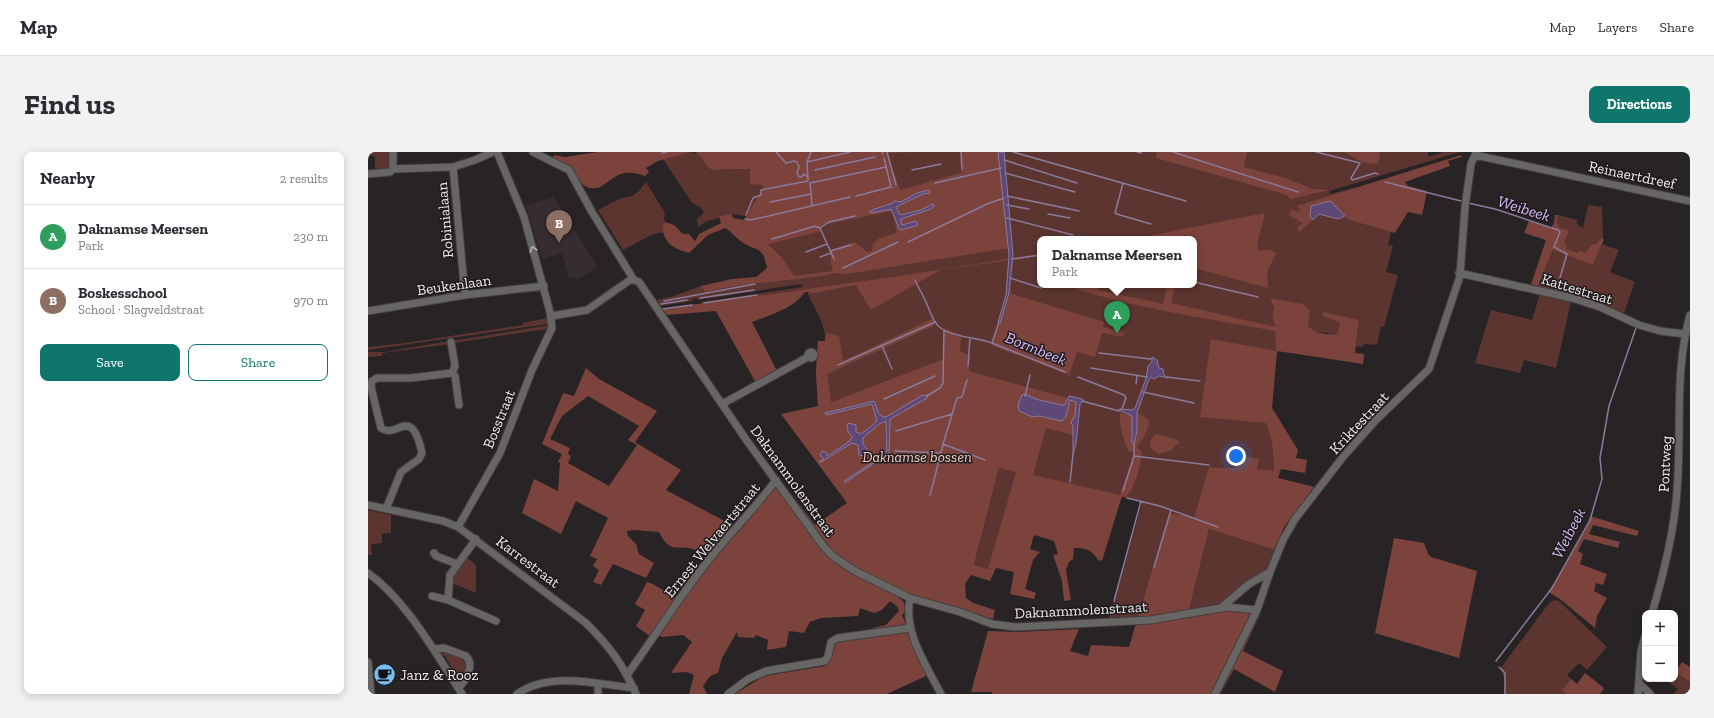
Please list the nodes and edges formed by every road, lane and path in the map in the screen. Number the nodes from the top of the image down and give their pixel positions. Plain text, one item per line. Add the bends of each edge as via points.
1 (393, 152) edge
2 (493, 152) edge
3 (496, 152) edge
4 (533, 152) edge
5 (1474, 154) edge
6 (453, 167) junction
7 (393, 169) junction
8 (368, 174) edge
9 (1690, 201) edge
10 (1460, 273) junction
11 (634, 280) junction
12 (544, 286) junction
13 (465, 295) junction
14 (368, 310) edge
15 (1690, 315) edge
16 (551, 316) junction
17 (1685, 334) junction
18 (451, 342) dead end
19 (808, 357) dead end
20 (452, 373) junction
21 (722, 404) junction
22 (459, 405) dead end
23 (376, 410) junction
24 (368, 411) edge
25 (776, 480) junction
26 (368, 505) edge
27 (386, 509) junction
28 (458, 526) junction
29 (476, 539) junction
30 (434, 553) dead end
31 (457, 564) junction
32 (1270, 572) junction
33 (370, 576) edge
34 (432, 596) dead end
35 (910, 598) junction
36 (448, 600) junction
37 (1221, 608) junction
38 (1257, 610) junction
39 (1653, 610) edge
40 (496, 621) dead end
41 (910, 628) junction
42 (1642, 646) edge
43 (434, 649) junction
44 (368, 662) edge
45 (628, 675) junction
46 (1639, 683) junction
47 (598, 684) junction
48 (460, 691) edge
49 (635, 691) edge
50 (371, 694) edge
51 (517, 694) edge
52 (598, 694) edge
53 (728, 694) edge
54 (942, 694) edge
55 (1215, 694) edge
56 (1638, 694) edge
57 (1650, 694) edge

1 - 7 street
2 - 6 street
12 -> 3 street, Bosstraat via 524,217
4 - 11 street, Daknammolenstraat via 569,170
5 - 9 street, Reinaertdreef
5 - 10 street, Kriktestraat via 1465,207
6 - 7 street
6 - 13 street, Robinialaan
7 - 8 street via 390,172
10 - 17 street, Kattestraat via 1572,298 1600,307 1639,325
10 - 32 street, Kriktestraat via 1429,369 1376,420 1343,457 1295,519
11 - 16 street via 630,280 588,310
11 - 21 street, Daknammolenstraat via 639,282
12 - 13 street, Beukenlaan
12 - 16 street, Bosstraat
13 - 14 street, Beukenlaan
15 - 17 street, Pontweg
16 - 28 street, Bosstraat via 551,332 532,370 500,453
17 - 39 street, Pontweg via 1682,352 1678,490 1671,541
18 - 20 street via 455,367
19 - 21 street
20 - 22 street via 455,376
20 - 23 street via 374,379 371,387
21 - 25 street, Daknammolenstraat
23 - 24 street
23 - 27 street via 383,430 407,426 414,429 422,453 419,459 401,472
25 - 35 street, Daknammolenstraat via 834,557 855,571
25 - 45 street, Ernest Welvaertstraat via 681,595
26 - 27 street, Karrestraat
27 - 28 street, Karrestraat
28 - 29 street, Karrestraat
29 - 31 street
29 - 45 street, Karrestraat via 586,622 604,640
30 - 31 street
31 - 36 street via 450,575
32 - 37 street via 1249,584
32 - 38 street, Kriktestraat
33 - 43 street via 412,619
34 - 36 street
35 - 37 street, Daknammolenstraat via 992,624 1015,627 1150,620
35 - 41 street
36 - 40 street
37 - 38 street, Daknammolenstraat
38 - 55 street, Kriktestraat
41 - 53 street via 838,638 831,642 825,661 766,671 748,679
41 - 54 street
42 - 46 street
43 - 48 street
43 - 48 street via 444,648 469,659 470,667
44 - 50 street
45 - 49 street, Karrestraat
46 - 56 street
46 - 57 street
47 - 49 street
47 - 51 street via 550,681 536,684
47 - 52 street

